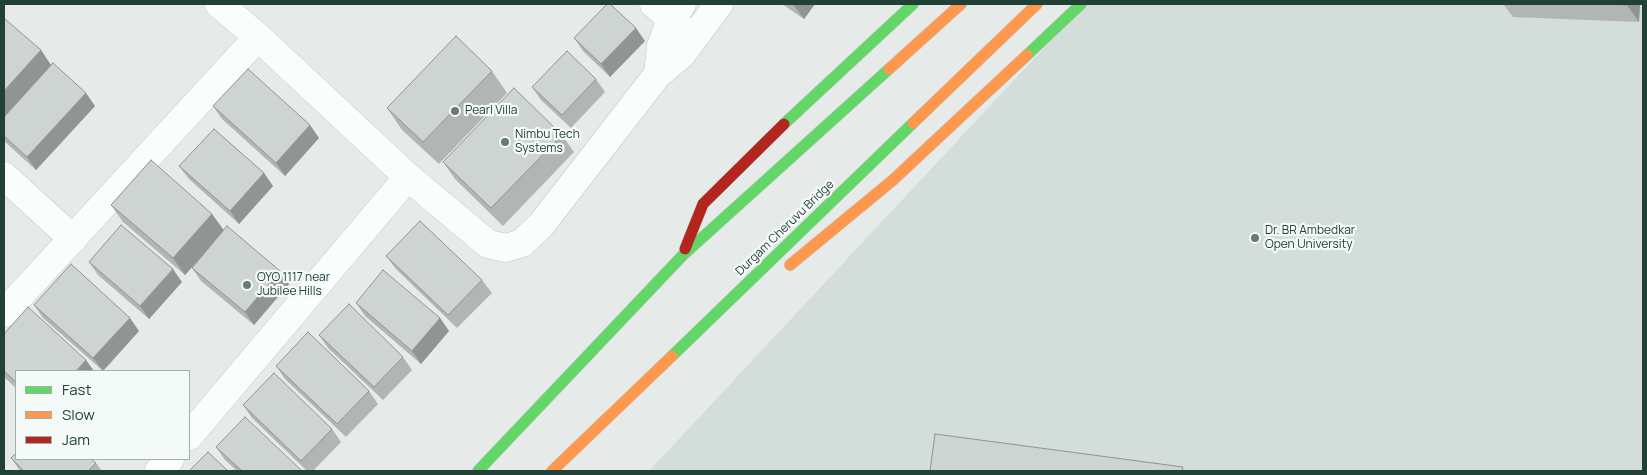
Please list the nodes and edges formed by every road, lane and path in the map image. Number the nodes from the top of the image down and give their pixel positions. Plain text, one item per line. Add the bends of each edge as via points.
1 (219, 4) edge
2 (719, 4) edge
3 (913, 4) edge
4 (962, 4) edge
5 (1037, 4) edge
6 (1081, 4) edge
7 (669, 9) edge
8 (258, 37) junction
9 (694, 39) junction
10 (658, 74) junction
11 (4, 176) edge
12 (408, 178) junction
13 (73, 239) junction
14 (683, 255) junction
15 (752, 279) junction
16 (4, 313) edge
17 (190, 435) edge
18 (169, 460) edge
19 (159, 471) edge
20 (478, 471) edge
21 (552, 471) edge

1 - 8 street
2 - 9 street
3 - 14 main road via 703,204
4 - 14 main road
5 - 15 main road, Durgam Cheruvu Bridge
6 - 15 main road via 893,180 780,271
7 - 9 street
7 - 10 street
8 - 12 street
8 - 13 street
9 - 10 street
10 - 12 street via 541,225 522,243 506,248 488,244
11 - 13 street
12 - 17 street
13 - 16 street
14 - 20 main road
15 - 21 main road, Durgam Cheruvu Bridge
18 - 19 street

